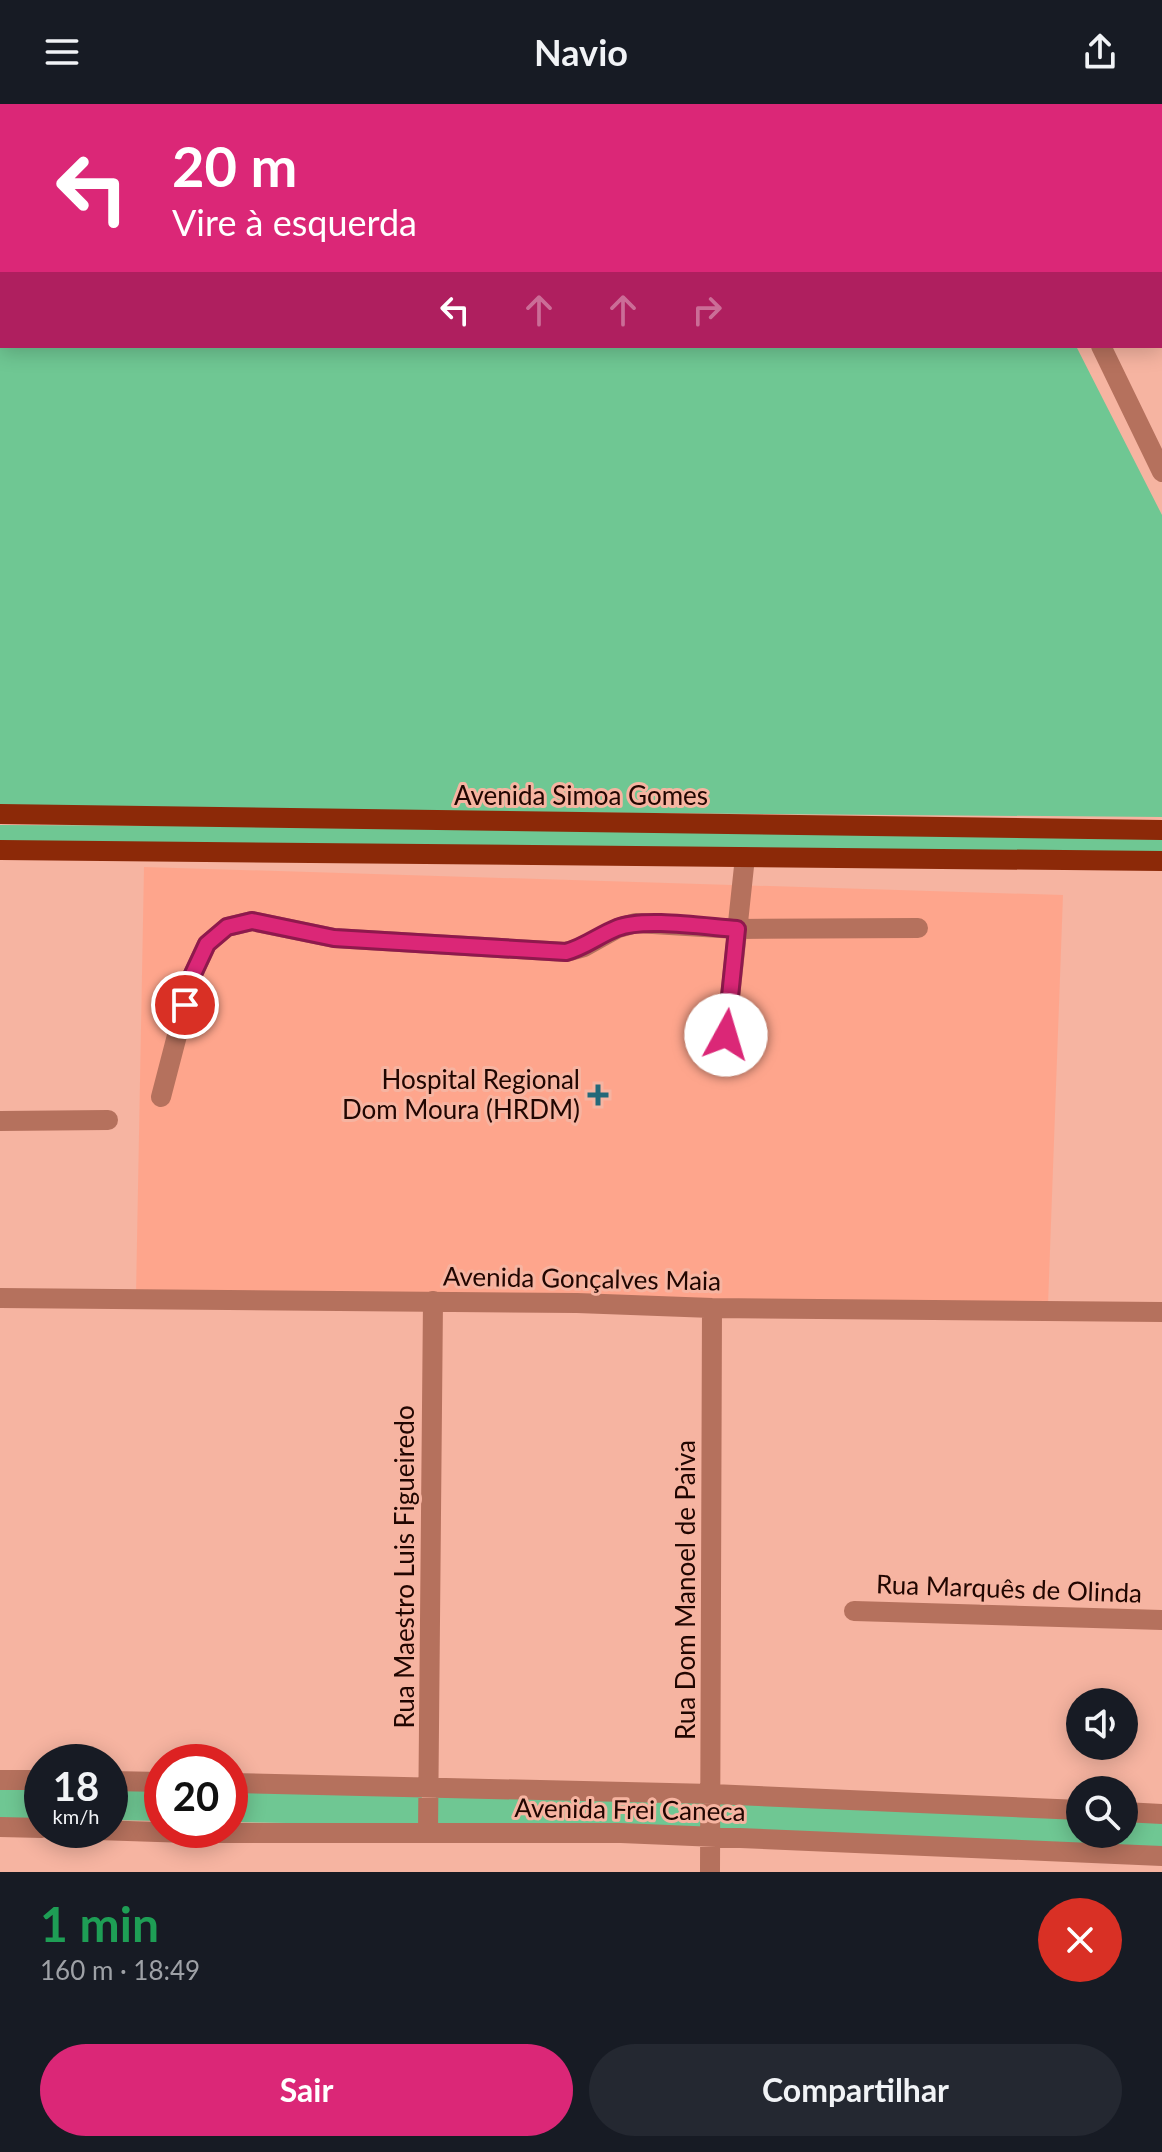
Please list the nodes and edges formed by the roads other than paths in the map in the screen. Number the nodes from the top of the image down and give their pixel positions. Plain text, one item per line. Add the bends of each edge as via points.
1 (1102, 348) edge
2 (1162, 472) edge
3 (0, 814) edge
4 (681, 822) junction
5 (743, 822) junction
6 (1162, 830) edge
7 (0, 850) edge
8 (680, 857) junction
9 (745, 857) junction
10 (1162, 861) edge
11 (918, 928) dead end
12 (737, 929) junction
13 (726, 1035) dead end
14 (161, 1097) dead end
15 (108, 1120) dead end
16 (0, 1121) edge
17 (0, 1298) edge
18 (433, 1301) junction
19 (712, 1308) junction
20 (1162, 1312) edge
21 (854, 1611) dead end
22 (1162, 1620) edge
23 (0, 1780) edge
24 (24, 1780) edge
25 (248, 1783) edge
26 (430, 1787) junction
27 (712, 1794) junction
28 (1066, 1809) edge
29 (1138, 1813) edge
30 (1162, 1814) edge
31 (0, 1827) edge
32 (24, 1828) edge
33 (128, 1830) edge
34 (428, 1833) junction
35 (711, 1837) junction
36 (1162, 1856) edge
37 (710, 1872) edge

1 - 2 street
3 - 4 main road, Avenida Simoa Gomes
4 - 5 main road, Avenida Simoa Gomes
4 - 8 main road via 686,842
5 - 6 main road, Avenida Simoa Gomes
5 - 9 main road via 738,837
7 - 8 main road
8 - 9 main road
9 - 10 main road
9 - 12 street
11 - 12 street
12 - 13 street
12 - 14 street via 636,923 566,952 334,938 252,921 227,927 207,944 193,974
15 - 16 street
17 - 18 street, Avenida Gonçalves Maia
18 - 19 street, Avenida Gonçalves Maia
18 - 26 street, Rua Maestro Luis Figueiredo
19 - 20 street, Avenida Gonçalves Maia
19 - 27 street, Rua Dom Manoel de Paiva
21 - 22 street, Rua Marquês de Olinda
23 - 24 street
25 - 26 street, Avenida Frei Caneca
26 - 27 street, Avenida Frei Caneca
26 - 34 street, Rua Maestro Luis Figueiredo
27 - 28 street, Avenida Frei Caneca
27 - 35 street, Rua Dom Manoel de Paiva
29 - 30 street
31 - 32 street
33 - 34 street, Avenida Frei Caneca
34 - 35 street, Avenida Frei Caneca
35 - 36 street, Avenida Frei Caneca
35 - 37 street, Rua Dom Manoel de Paiva

